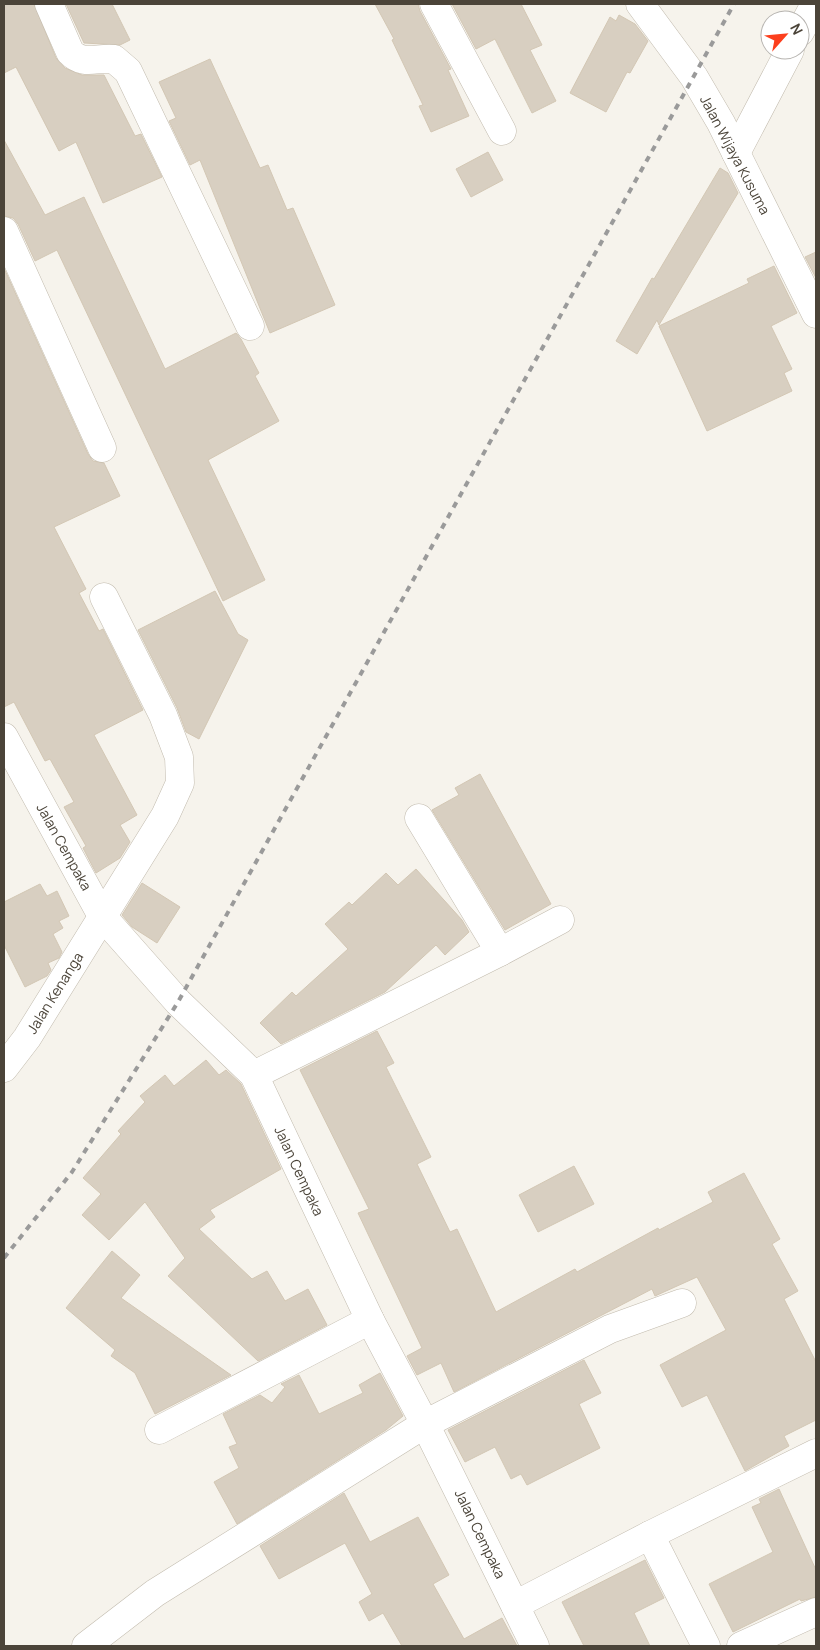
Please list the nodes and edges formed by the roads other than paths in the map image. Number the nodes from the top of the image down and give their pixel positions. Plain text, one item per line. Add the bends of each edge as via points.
1 (49, 4) edge
2 (434, 4) edge
3 (640, 4) edge
4 (785, 60) edge
5 (502, 131) dead end
6 (736, 153) junction
7 (4, 231) edge
8 (816, 314) edge
9 (250, 326) dead end
10 (102, 448) dead end
11 (104, 597) dead end
12 (4, 737) edge
13 (420, 818) dead end
14 (102, 916) junction
15 (560, 920) dead end
16 (500, 952) junction
17 (4, 1068) edge
18 (254, 1075) junction
19 (682, 1303) dead end
20 (370, 1320) junction
21 (425, 1424) junction
22 (159, 1430) dead end
23 (816, 1453) edge
24 (650, 1535) junction
25 (515, 1606) junction
26 (816, 1612) edge
27 (86, 1646) edge
28 (535, 1646) edge
29 (706, 1646) edge
30 (742, 1646) edge

1 - 9 street via 75,57 84,61 114,59 128,71
2 - 5 street
3 - 6 street, Jalan Wijaya Kusuma via 694,77
4 - 6 street
6 - 8 street, Jalan Wijaya Kusuma
7 - 10 street
11 - 14 street, Jalan Kenanga via 163,716 179,757 180,783 166,816
12 - 14 street, Jalan Cempaka
13 - 16 street
14 - 17 street, Jalan Kenanga via 28,1038
14 - 18 street, Jalan Cempaka via 178,1002
15 - 16 street
16 - 18 street
18 - 20 street, Jalan Cempaka
19 - 21 street via 610,1329
20 - 21 street, Jalan Cempaka
20 - 22 street
21 - 25 street, Jalan Cempaka
21 - 27 street via 155,1593
23 - 24 street
24 - 25 street
24 - 29 street
25 - 28 street, Jalan Cempaka
26 - 30 street

